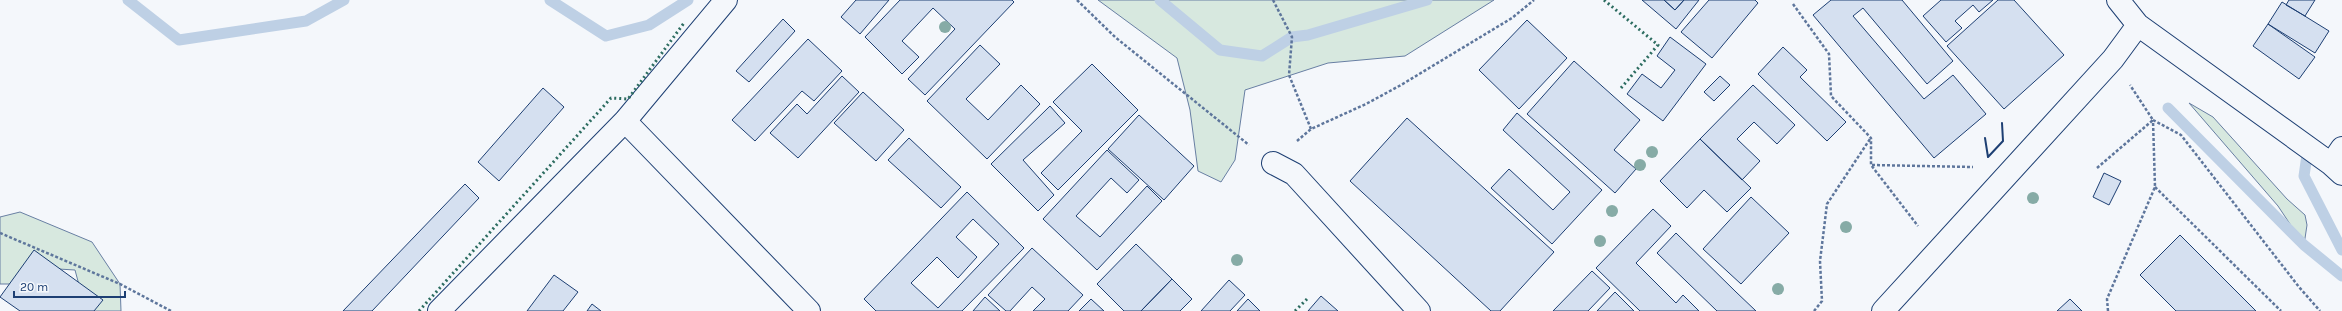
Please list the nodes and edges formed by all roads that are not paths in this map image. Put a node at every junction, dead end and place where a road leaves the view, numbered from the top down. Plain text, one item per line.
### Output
1 (726, 0) edge
2 (2118, 0) edge
3 (2138, 25) junction
4 (625, 121) junction
5 (2338, 162) edge
6 (1273, 163) road end
7 (439, 311) edge
8 (809, 311) edge
9 (1420, 311) edge
10 (1883, 311) edge

1 - 4 street
2 - 3 street
3 - 5 street
3 - 10 street
4 - 7 street
4 - 8 street
6 - 9 street

